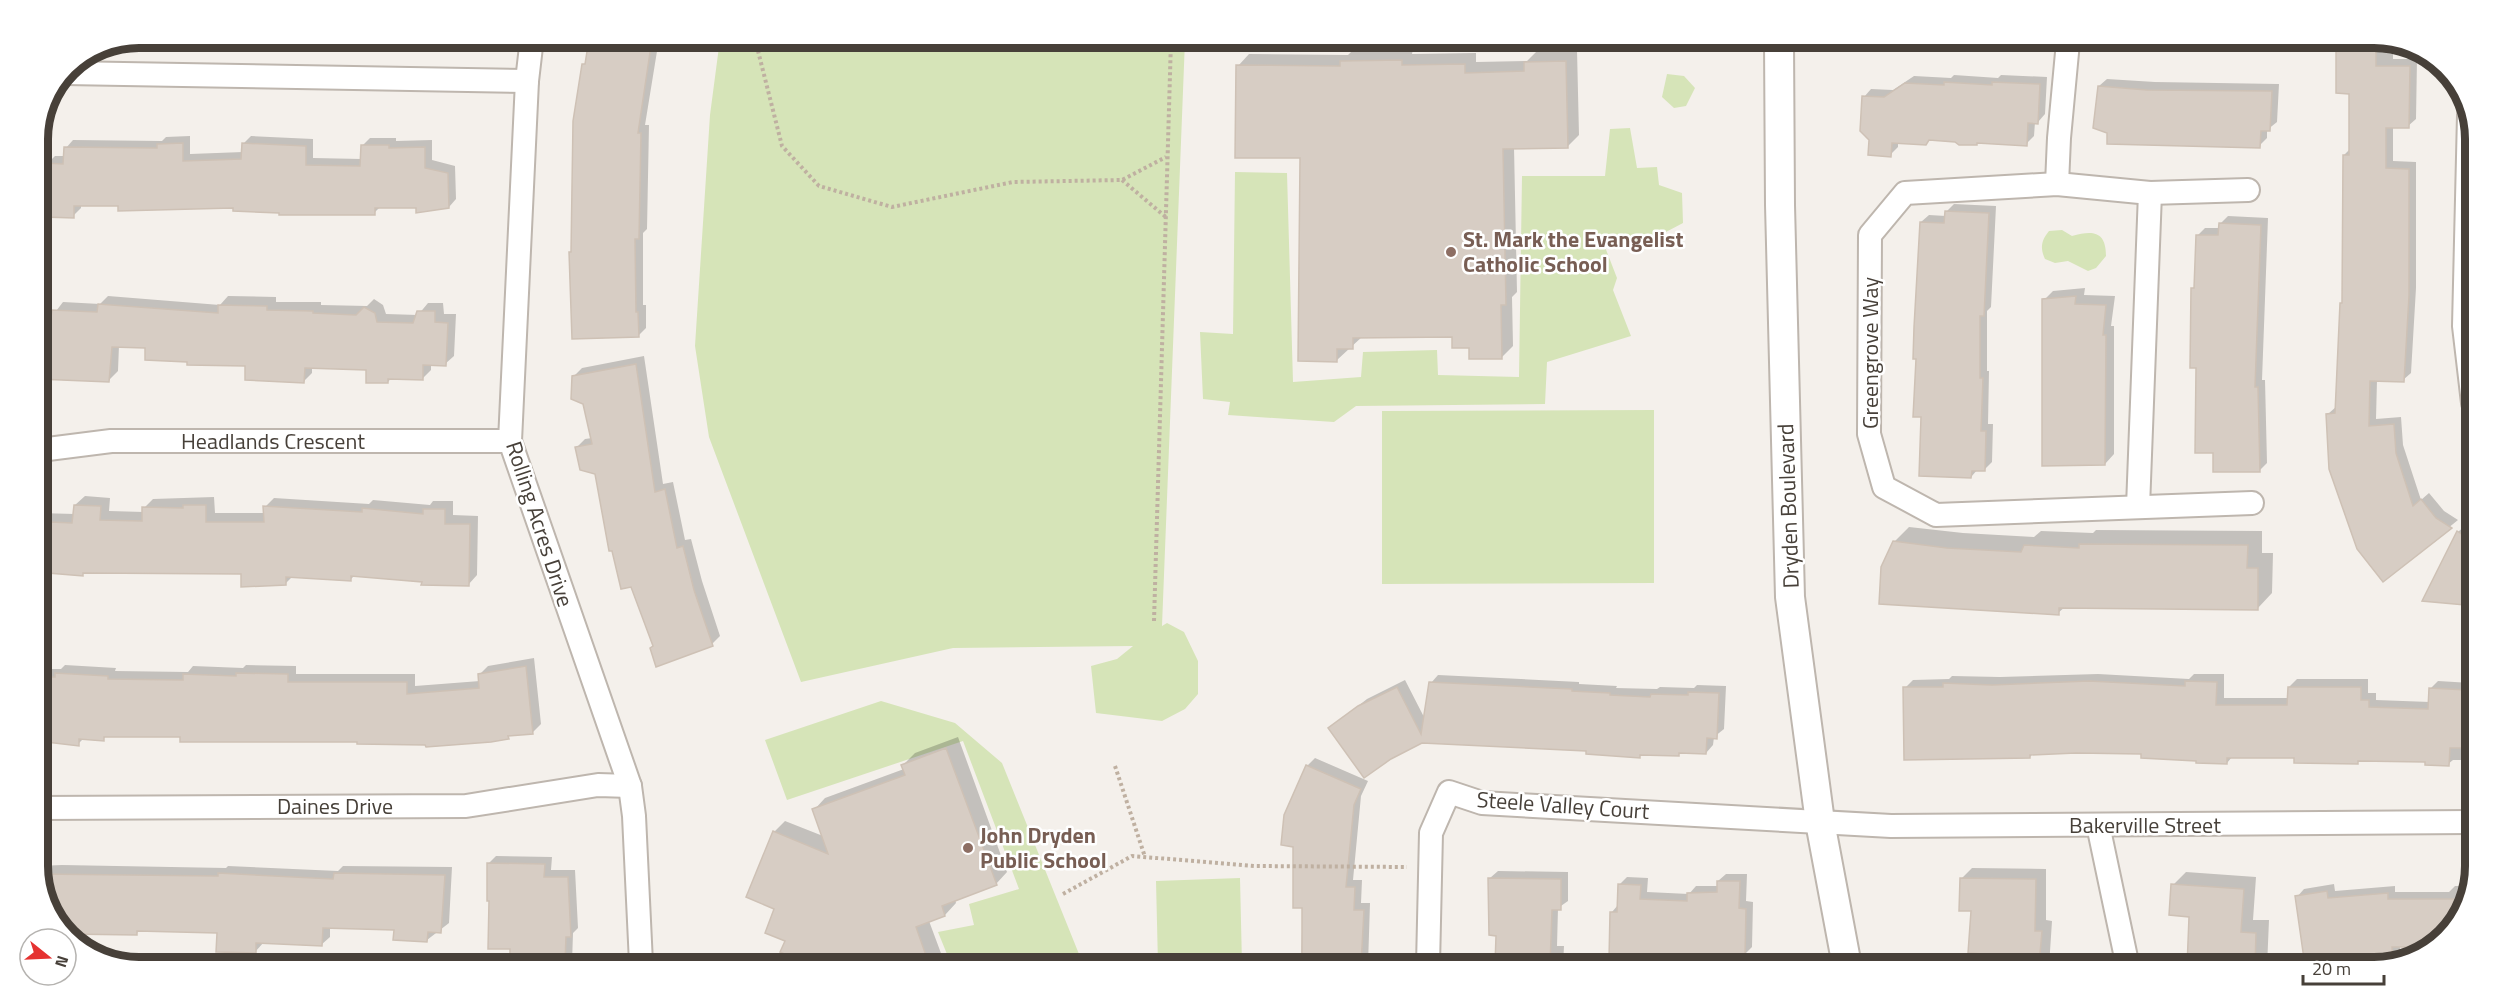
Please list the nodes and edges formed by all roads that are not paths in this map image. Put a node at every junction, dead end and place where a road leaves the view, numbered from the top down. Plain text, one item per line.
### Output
1 (531, 48) edge
2 (1779, 48) edge
3 (2067, 48) edge
4 (77, 73) edge
5 (527, 81) junction
6 (2057, 184) junction
7 (2248, 190) dead end
8 (2150, 193) junction
9 (2465, 284) edge
10 (2465, 335) edge
11 (510, 441) junction
12 (48, 449) edge
13 (2252, 502) dead end
14 (2138, 507) junction
15 (630, 786) junction
16 (48, 808) edge
17 (1820, 822) junction
18 (2465, 822) edge
19 (2098, 825) junction
20 (641, 957) edge
21 (1428, 957) edge
22 (1844, 957) edge
23 (2126, 957) edge

1 - 5 street, Rolling Acres Drive
2 - 17 street, Dryden Boulevard
3 - 6 street
4 - 5 street
5 - 11 street, Rolling Acres Drive
6 - 8 street, Greengrove Way
6 - 14 street, Greengrove Way
7 - 8 street, Greengrove Way
8 - 14 street
9 - 10 street
11 - 12 street, Headlands Crescent
11 - 15 street, Rolling Acres Drive
13 - 14 street, Greengrove Way
15 - 16 street, Daines Drive
15 - 20 street, Rolling Acres Drive
17 - 19 street, Bakerville Street
17 - 21 street, Steele Valley Court
17 - 22 street, Dryden Boulevard
18 - 19 street, Bakerville Street
19 - 23 street

